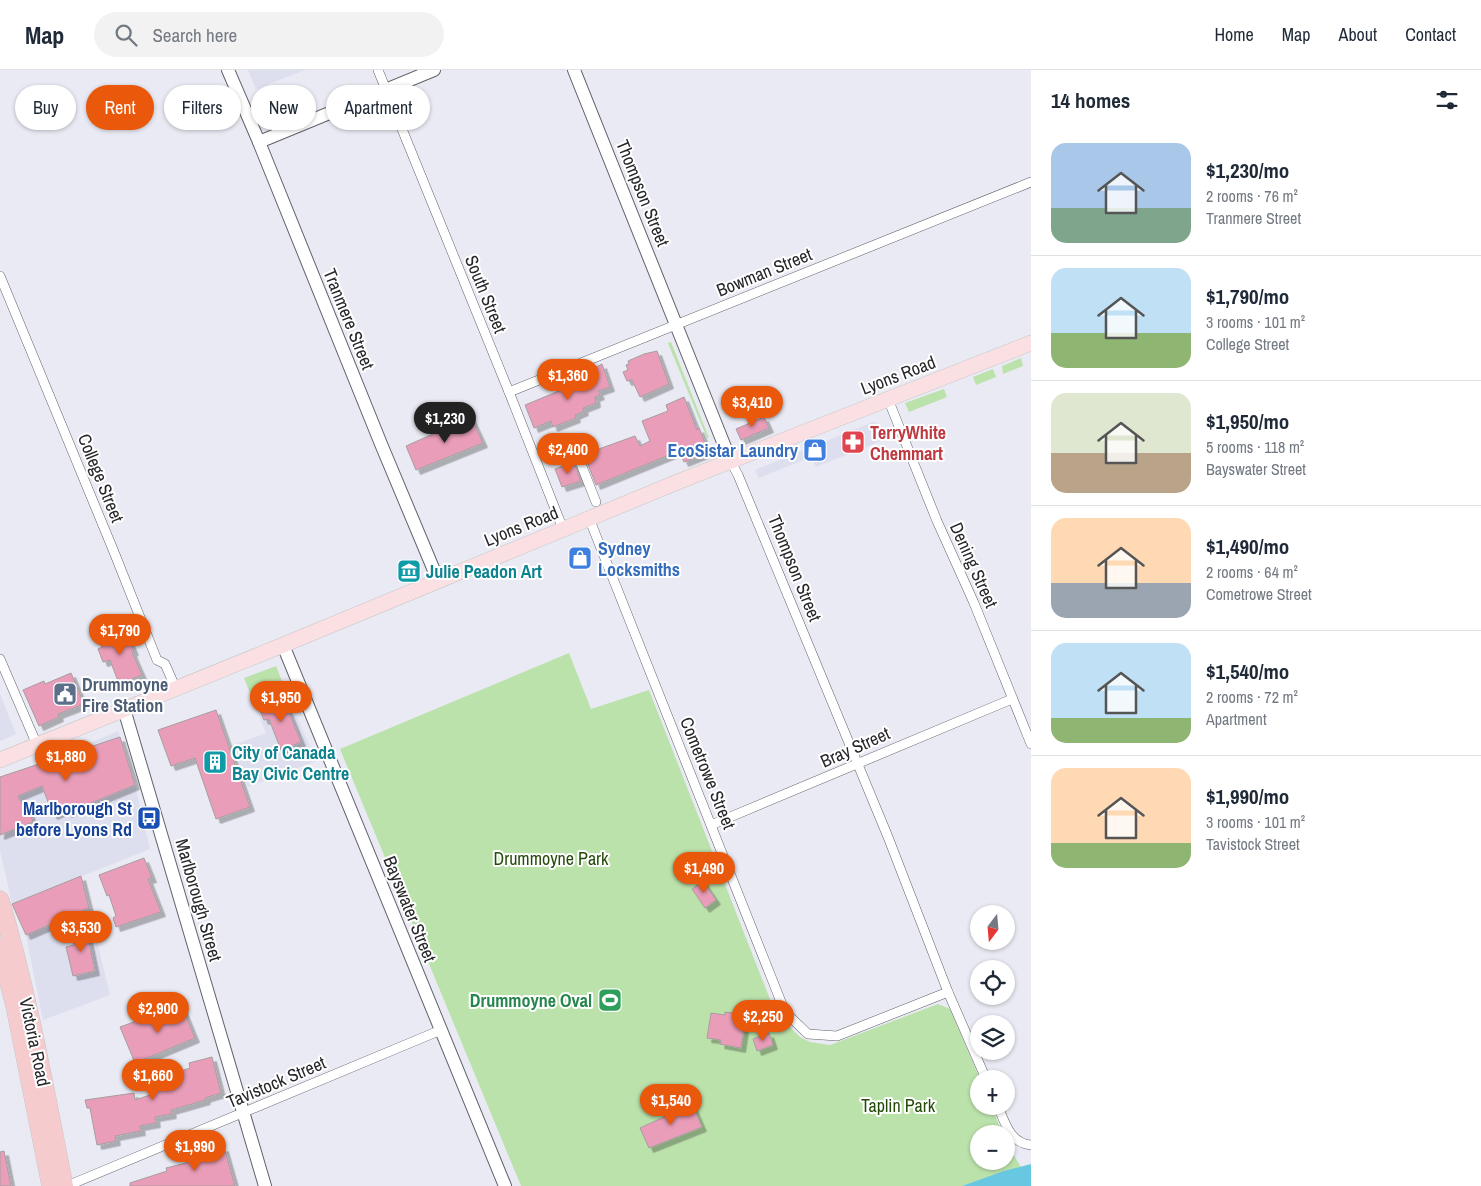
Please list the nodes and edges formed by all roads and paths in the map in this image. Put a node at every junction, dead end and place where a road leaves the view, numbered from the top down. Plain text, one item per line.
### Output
1 (228, 70) edge
2 (378, 70) edge
3 (434, 70) edge
4 (574, 70) edge
5 (384, 85) edge
6 (398, 85) edge
7 (326, 115) edge
8 (402, 130) edge
9 (259, 142) junction
10 (1031, 182) edge
11 (0, 276) edge
12 (676, 325) junction
13 (1031, 343) edge
14 (509, 392) junction
15 (888, 399) junction
16 (579, 459) dead end
17 (730, 462) junction
18 (596, 502) dead end
19 (589, 518) junction
20 (563, 529) junction
21 (438, 580) junction
22 (283, 645) junction
23 (0, 659) edge
24 (176, 689) junction
25 (1012, 699) junction
26 (124, 710) junction
27 (1031, 744) edge
28 (37, 745) junction
29 (0, 760) edge
30 (857, 765) junction
31 (711, 825) junction
32 (0, 900) edge
33 (0, 948) edge
34 (948, 992) junction
35 (442, 1030) junction
36 (982, 1070) edge
37 (243, 1112) junction
38 (1002, 1115) edge
39 (1030, 1145) edge
40 (51, 1186) edge
41 (65, 1186) edge
42 (265, 1186) edge
43 (505, 1186) edge

1 - 9 street, Tranmere Street
2 - 5 street, South Street
3 - 6 street
4 - 12 street, Thompson Street
7 - 9 street
8 - 14 street, South Street
9 - 21 street, Tranmere Street
10 - 12 street, Bowman Street
11 - 24 street, College Street
12 - 14 street, Bowman Street
12 - 17 street, Thompson Street
13 - 15 main road, Lyons Road
14 - 20 street, South Street
15 - 17 main road, Lyons Road
15 - 25 street, Dening Street
16 - 18 street
17 - 19 main road, Lyons Road
17 - 30 street, Thompson Street
19 - 20 main road, Lyons Road
19 - 31 street, Cometrowe Street
20 - 21 main road, Lyons Road
21 - 22 main road, Lyons Road
22 - 24 main road, Lyons Road
22 - 35 street, Bayswater Street
23 - 28 street
24 - 26 main road, Lyons Road
25 - 27 street, Dening Street
25 - 30 street, Bray Street
26 - 28 main road, Lyons Road
26 - 37 street, Marlborough Street
28 - 29 main road, Lyons Road
30 - 31 street, Bray Street
30 - 34 street, Thompson Street
31 - 34 street, Cometrowe Street
32 - 41 highway, Victoria Road
33 - 40 highway, Victoria Road
34 - 36 street, Thompson Street
35 - 37 street, Tavistock Street
35 - 43 street, Bayswater Street
37 - 41 street, Tavistock Street
37 - 42 street, Marlborough Street
38 - 39 street

